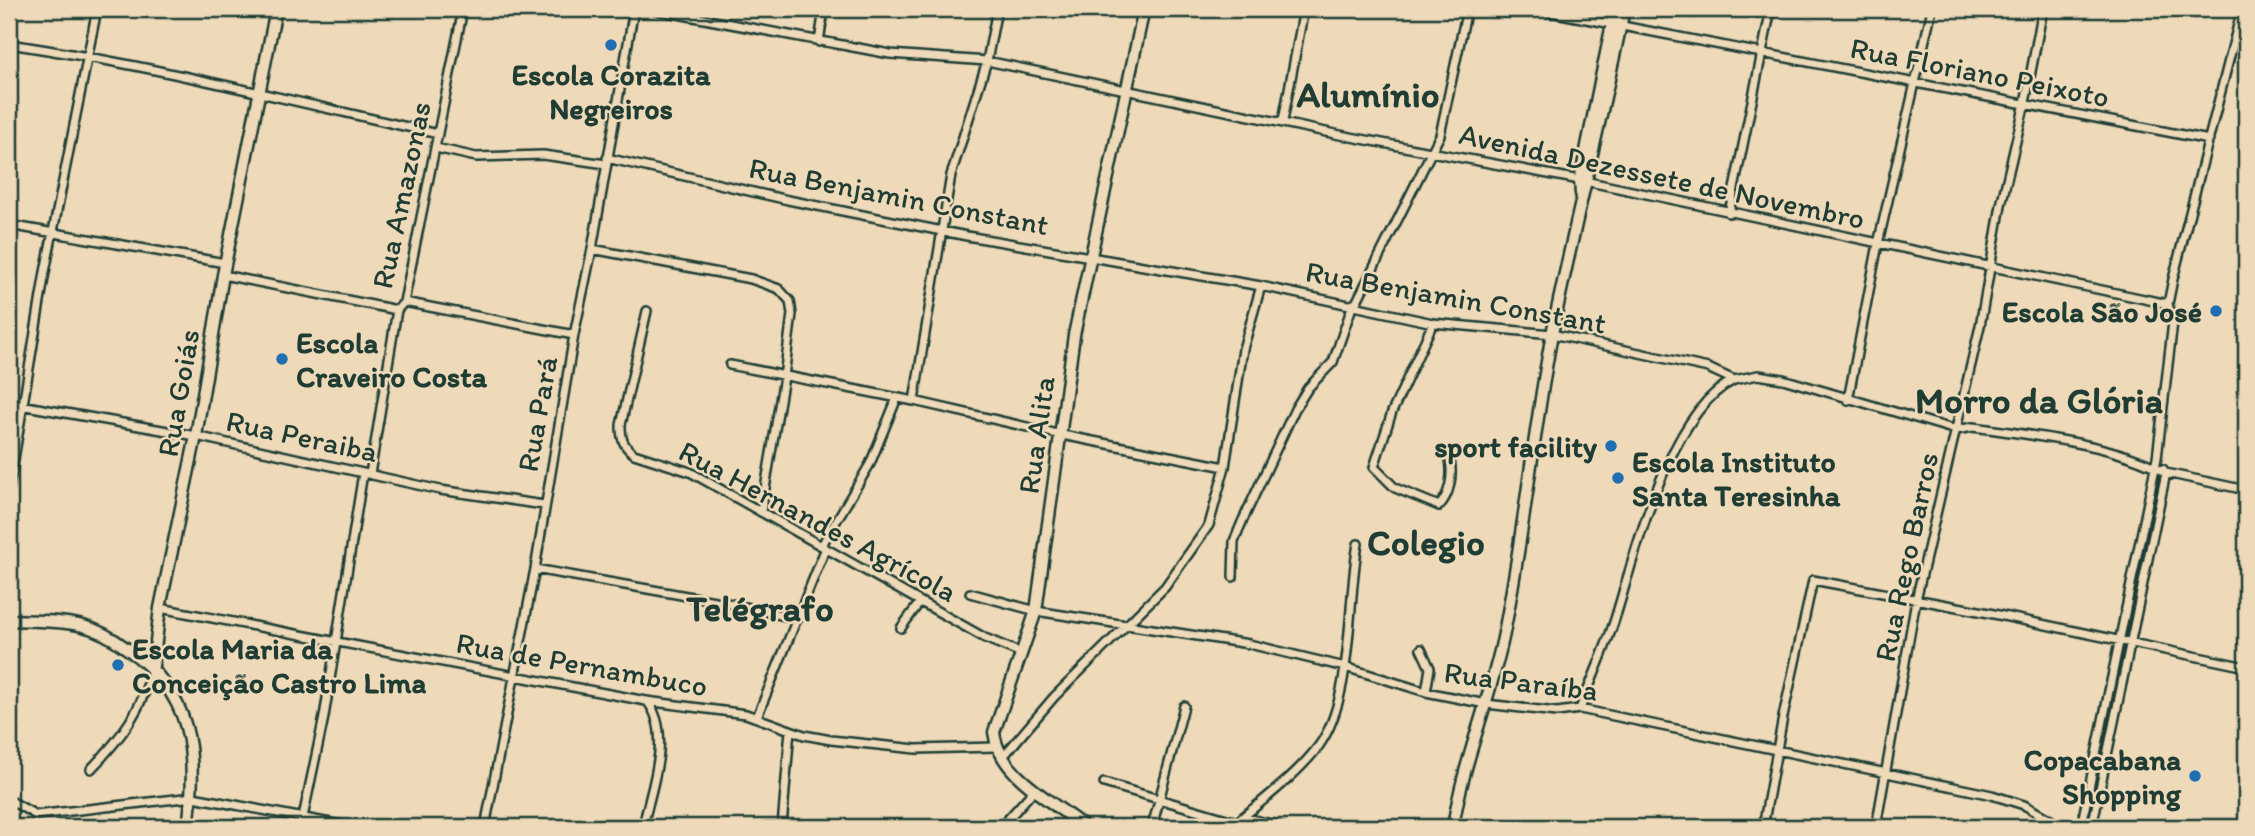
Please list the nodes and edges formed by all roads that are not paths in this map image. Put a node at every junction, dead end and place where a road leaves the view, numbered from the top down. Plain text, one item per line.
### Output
1 (97, 9) edge
2 (276, 9) edge
3 (463, 9) edge
4 (634, 9) edge
5 (651, 9) edge
6 (824, 9) edge
7 (997, 9) edge
8 (1144, 9) edge
9 (1304, 9) edge
10 (1467, 9) edge
11 (1535, 9) edge
12 (1615, 9) edge
13 (1623, 9) edge
14 (1771, 9) edge
15 (1932, 9) edge
16 (2043, 9) edge
17 (2242, 9) edge
18 (1617, 24) junction
19 (819, 42) junction
20 (9, 44) edge
21 (1761, 52) junction
22 (87, 57) junction
23 (987, 61) junction
24 (1914, 82) junction
25 (1126, 90) junction
26 (259, 92) junction
27 (2025, 103) junction
28 (1283, 121) junction
29 (438, 134) junction
30 (2209, 140) junction
31 (436, 148) junction
32 (1433, 152) junction
33 (607, 161) junction
34 (1584, 181) junction
35 (1729, 213) junction
36 (9, 225) edge
37 (943, 231) junction
38 (54, 233) junction
39 (1878, 244) junction
40 (592, 249) junction
41 (1089, 256) junction
42 (225, 263) junction
43 (1990, 267) junction
44 (223, 275) junction
45 (1261, 286) junction
46 (404, 302) junction
47 (1354, 304) junction
48 (2168, 304) junction
49 (397, 310) junction
50 (648, 311) dead end
51 (1433, 323) junction
52 (1552, 334) junction
53 (574, 335) junction
54 (730, 365) dead end
55 (784, 377) junction
56 (1734, 380) junction
57 (897, 398) junction
58 (1848, 400) junction
59 (914, 401) junction
60 (9, 403) edge
61 (23, 406) junction
62 (1956, 430) junction
63 (1062, 435) junction
64 (196, 436) junction
65 (1450, 460) dead end
66 (2156, 462) junction
67 (1225, 467) junction
68 (2166, 473) junction
69 (367, 474) junction
70 (9, 489) edge
71 (2246, 490) edge
72 (544, 505) junction
73 (761, 512) junction
74 (1358, 544) dead end
75 (824, 548) junction
76 (535, 569) junction
77 (1233, 577) dead end
78 (970, 593) dead end
79 (1916, 600) junction
80 (920, 602) junction
81 (160, 608) junction
82 (1036, 611) junction
83 (798, 619) junction
84 (9, 620) edge
85 (1127, 624) junction
86 (901, 628) dead end
87 (2119, 641) junction
88 (335, 642) junction
89 (2130, 643) junction
90 (1421, 649) dead end
91 (1021, 653) junction
92 (153, 666) junction
93 (1345, 667) junction
94 (2246, 667) edge
95 (515, 676) junction
96 (1426, 692) junction
97 (646, 701) junction
98 (1486, 704) junction
99 (1184, 706) dead end
100 (1580, 709) junction
101 (757, 717) junction
102 (2102, 723) junction
103 (2111, 725) junction
104 (790, 730) junction
105 (996, 747) junction
106 (1777, 752) junction
107 (1002, 759) junction
108 (91, 769) dead end
109 (1886, 773) junction
110 (1104, 783) dead end
111 (1035, 789) junction
112 (193, 797) junction
113 (1161, 799) junction
114 (9, 800) edge
115 (302, 818) junction
116 (1237, 822) edge
117 (188, 827) edge
118 (301, 827) edge
119 (352, 827) edge
120 (485, 827) edge
121 (643, 827) edge
122 (782, 827) edge
123 (1001, 827) edge
124 (1084, 827) edge
125 (1152, 827) edge
126 (1282, 827) edge
127 (1453, 827) edge
128 (1763, 827) edge
129 (1876, 827) edge
130 (2063, 827) edge
131 (2081, 827) edge
132 (2092, 827) edge

1 - 22 street
2 - 26 street, Rua Goiás
3 - 29 street, Rua Amazonas
4 - 33 street, Rua Pará
5 - 19 street, Avenida Dezessete de Novembro
6 - 19 street
7 - 23 street
8 - 25 street, Rua Alita
9 - 28 street
10 - 32 street
11 - 18 street, Rua Floriano Peixoto
12 - 18 street
13 - 18 street
14 - 21 street
15 - 24 street
16 - 27 street, Rua Rego Barros
17 - 30 street
18 - 21 street, Rua Floriano Peixoto
18 - 34 street
19 - 23 street, Avenida Dezessete de Novembro
20 - 22 street
21 - 24 street, Rua Floriano Peixoto
21 - 35 street
22 - 26 street
22 - 38 street
23 - 25 street, Avenida Dezessete de Novembro
23 - 37 street
24 - 27 street, Rua Floriano Peixoto
24 - 39 street
25 - 28 street, Avenida Dezessete de Novembro
25 - 41 street, Rua Alita
26 - 29 street
26 - 42 street, Rua Goiás
27 - 30 street, Rua Floriano Peixoto
27 - 43 street, Rua Rego Barros
28 - 32 street, Avenida Dezessete de Novembro
29 - 31 street, Rua Amazonas
30 - 48 street
31 - 33 street, Rua Benjamin Constant
31 - 46 street, Rua Amazonas
32 - 34 street, Avenida Dezessete de Novembro
32 - 47 street
33 - 37 street, Rua Benjamin Constant
33 - 40 street, Rua Pará
34 - 35 street, Avenida Dezessete de Novembro
34 - 52 street
35 - 39 street, Avenida Dezessete de Novembro
36 - 38 street
37 - 41 street, Rua Benjamin Constant
37 - 59 street
38 - 42 street
38 - 61 street
39 - 43 street, Avenida Dezessete de Novembro
39 - 58 street
40 - 53 street, Rua Pará
40 - 55 street
41 - 45 street, Rua Benjamin Constant
41 - 63 street, Rua Alita
42 - 44 street, Rua Goiás
43 - 48 street, Avenida Dezessete de Novembro
43 - 62 street, Rua Rego Barros
44 - 49 street
44 - 64 street, Rua Goiás
45 - 47 street, Rua Benjamin Constant
45 - 67 street
46 - 49 street, Rua Amazonas
46 - 53 street
47 - 51 street, Rua Benjamin Constant
47 - 77 street
48 - 66 street
49 - 69 street, Rua Amazonas
50 - 73 street, Rua Hernandes Agrícola
51 - 52 street, Rua Benjamin Constant
51 - 65 street
52 - 56 street, Rua Benjamin Constant
52 - 98 street
53 - 72 street, Rua Pará
54 - 55 street
55 - 57 street
55 - 73 street
56 - 58 street, Rua Benjamin Constant
56 - 100 street
57 - 59 street
57 - 75 street
58 - 62 street, Rua Benjamin Constant
59 - 63 street
60 - 61 street, Rua Peraiba
61 - 64 street, Rua Peraiba
61 - 70 street
62 - 66 street, Rua Benjamin Constant
62 - 79 street, Rua Rego Barros
63 - 67 street
63 - 82 street, Rua Alita
64 - 69 street, Rua Peraiba
64 - 81 street, Rua Goiás
66 - 68 street, Rua Benjamin Constant
66 - 87 street
67 - 85 street
68 - 71 street, Rua Benjamin Constant
68 - 89 street
69 - 72 street, Rua Peraiba
69 - 88 street, Rua Amazonas
72 - 76 street, Rua Pará
73 - 75 street, Rua Hernandes Agrícola
74 - 93 street
75 - 80 street, Rua Hernandes Agrícola
75 - 83 street
76 - 83 street
76 - 95 street, Rua Pará
78 - 82 street, Rua Paraíba
79 - 87 street
79 - 106 street
79 - 109 street, Rua Rego Barros
80 - 86 street
80 - 91 street, Rua Hernandes Agrícola
81 - 88 street, Rua de Pernambuco
81 - 92 street, Rua Goiás
82 - 85 street, Rua Paraíba
82 - 91 street, Rua Alita
83 - 101 street
84 - 92 street
85 - 93 street, Rua Paraíba
85 - 107 street
87 - 89 street
87 - 102 street
88 - 95 street, Rua de Pernambuco
88 - 115 street, Rua Amazonas
89 - 94 street
89 - 103 street
90 - 96 street
91 - 105 street, Rua Alita
92 - 108 street, Rua Goiás
92 - 112 street
93 - 96 street, Rua Paraíba
93 - 116 street
95 - 97 street, Rua de Pernambuco
95 - 120 street, Rua Pará
96 - 98 street, Rua Paraíba
97 - 101 street, Rua de Pernambuco
97 - 121 street
98 - 100 street, Rua Paraíba
98 - 127 street
99 - 113 street
100 - 106 street, Rua Paraíba
101 - 104 street, Rua de Pernambuco
102 - 103 street
102 - 131 street
103 - 132 street
104 - 105 street, Rua de Pernambuco
104 - 122 street
105 - 107 street
106 - 109 street, Rua Paraíba
106 - 128 street
107 - 111 street
109 - 129 street, Rua Rego Barros
109 - 130 street, Rua Paraíba
110 - 113 street
111 - 123 street
111 - 124 street
112 - 114 street
112 - 115 street
112 - 117 street
113 - 116 street
113 - 125 street
115 - 118 street, Rua Amazonas
115 - 119 street
116 - 126 street

